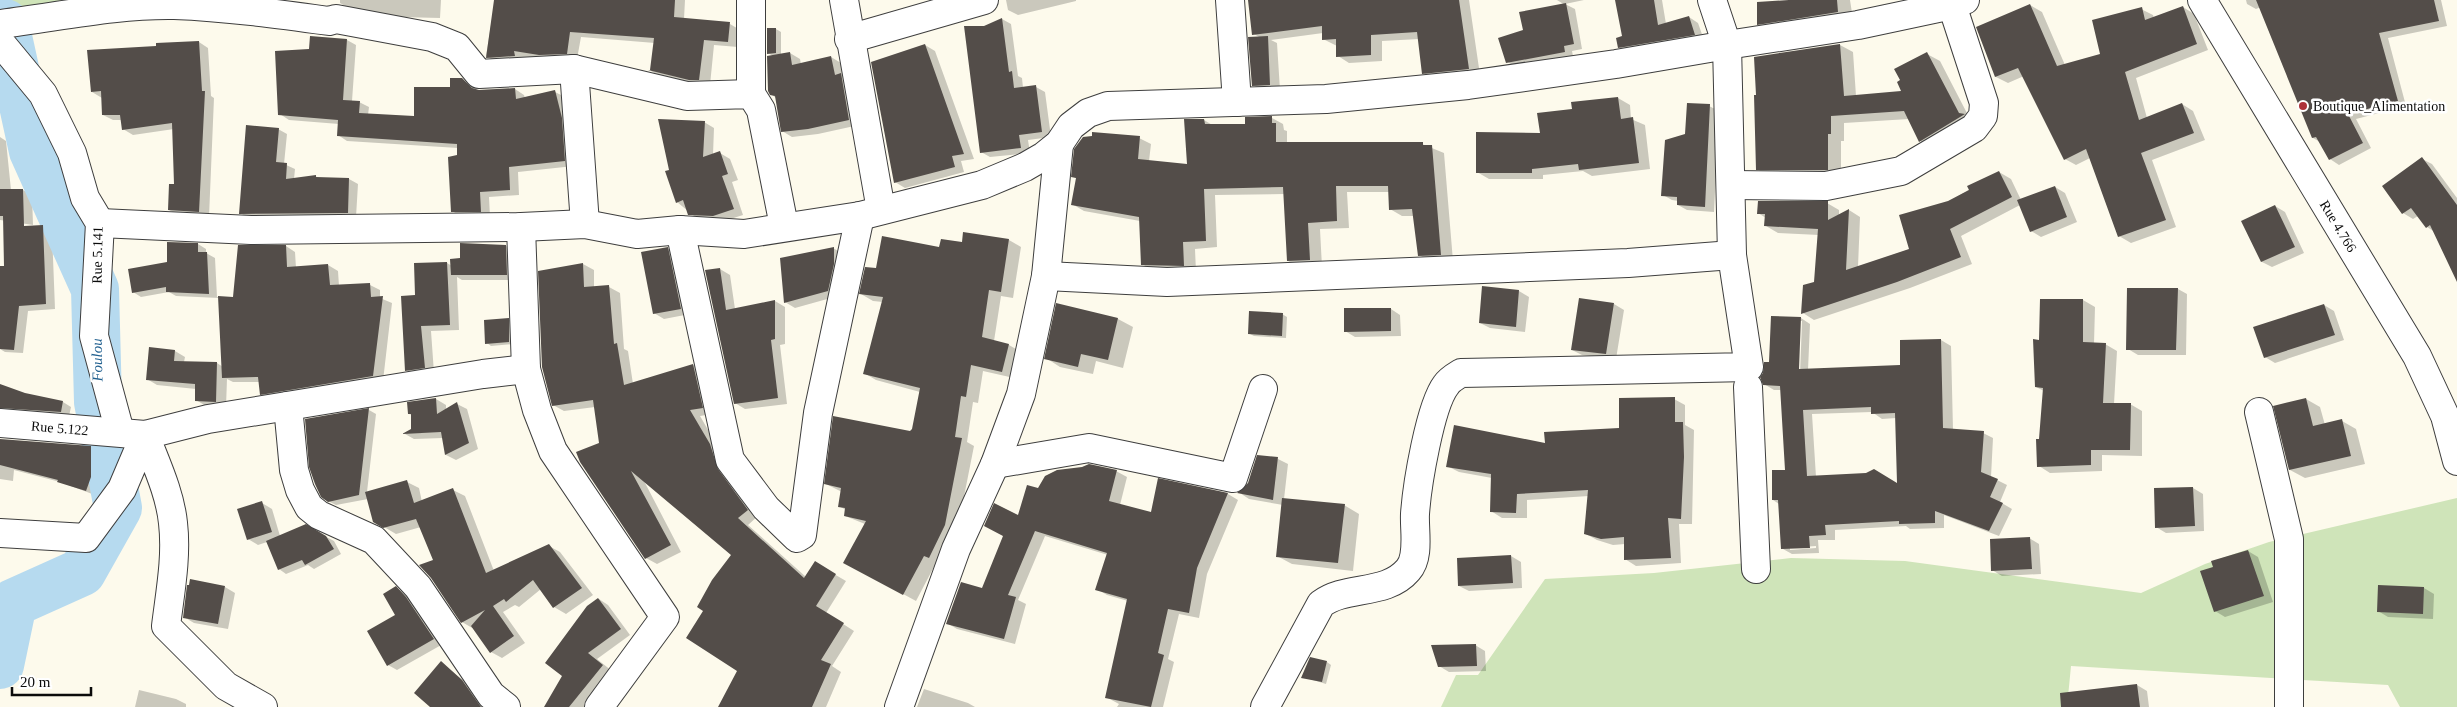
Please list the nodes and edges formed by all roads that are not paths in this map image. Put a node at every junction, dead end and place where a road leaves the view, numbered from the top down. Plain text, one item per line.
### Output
1 (750, 0) edge
2 (844, 0) edge
3 (984, 0) edge
4 (1230, 0) edge
5 (1712, 0) edge
6 (2202, 0) edge
7 (1958, 3) edge
8 (0, 24) edge
9 (849, 39) junction
10 (0, 42) edge
11 (1727, 45) junction
12 (574, 69) junction
13 (751, 94) junction
14 (1237, 102) junction
15 (1059, 144) junction
16 (1731, 185) junction
17 (871, 213) junction
18 (100, 224) junction
19 (585, 224) junction
20 (784, 226) junction
21 (522, 227) junction
22 (680, 230) junction
23 (1732, 255) junction
24 (1046, 276) junction
25 (526, 369) junction
26 (1748, 387) dead end
27 (1263, 389) dead end
28 (288, 406) junction
29 (2259, 412) dead end
30 (0, 422) edge
31 (132, 434) junction
32 (2457, 461) edge
33 (996, 464) junction
34 (0, 534) edge
35 (1756, 569) dead end
36 (263, 707) edge
37 (506, 707) edge
38 (599, 707) edge
39 (899, 707) edge
40 (1265, 707) edge
41 (2289, 707) edge

1 - 13 street
2 - 9 street
3 - 9 street
4 - 14 street
5 - 11 street
6 - 32 street, Rue 4.766
7 - 11 street
7 - 16 street
8 - 12 street
9 - 17 street
10 - 18 street, Rue 5.141
11 - 14 street
11 - 16 street
12 - 13 street
12 - 19 street
13 - 20 street
14 - 15 street
15 - 17 street
15 - 24 street
16 - 23 street
17 - 20 street
17 - 22 street
18 - 21 street
18 - 31 street, Rue 5.141
19 - 21 street
19 - 22 street
20 - 22 street
21 - 25 street
23 - 24 street
23 - 40 street
24 - 33 street
25 - 28 street, Rue 5.122
25 - 38 street
26 - 35 street
27 - 33 street
28 - 31 street, Rue 5.122
28 - 37 street
29 - 41 street
30 - 31 street, Rue 5.122
31 - 34 street
31 - 36 street, Rue 5.141
33 - 39 street

